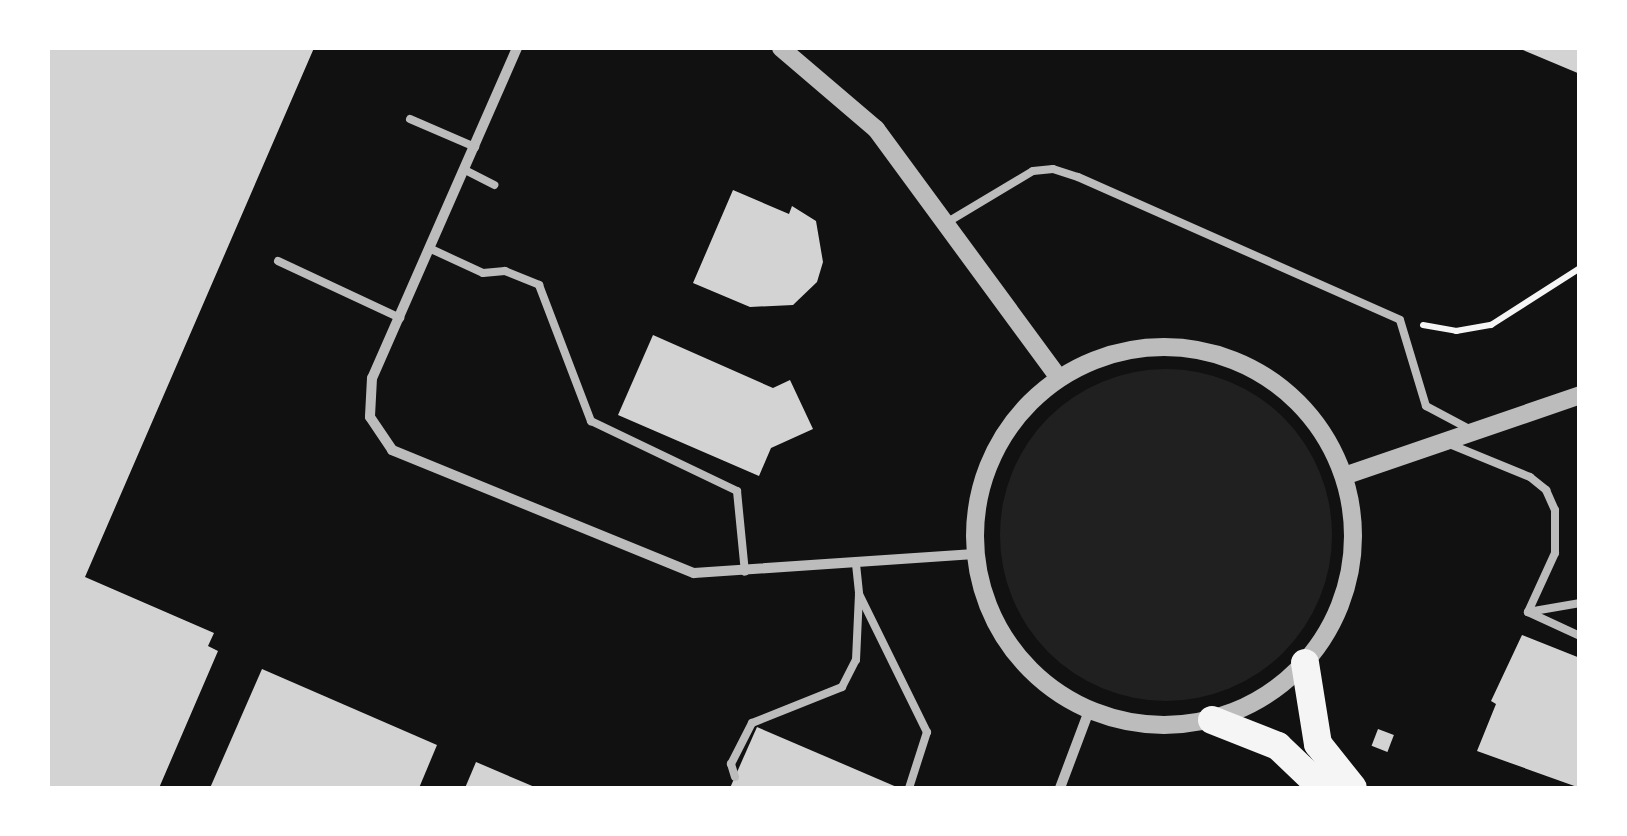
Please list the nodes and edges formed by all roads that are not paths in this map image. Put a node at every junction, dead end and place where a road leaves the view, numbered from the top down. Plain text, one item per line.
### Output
1 (517, 48) edge
2 (781, 48) edge
3 (410, 119) dead end
4 (475, 147) junction
5 (465, 170) junction
6 (494, 185) dead end
7 (946, 223) junction
8 (431, 249) junction
9 (278, 260) dead end
10 (400, 318) junction
11 (1058, 378) junction
12 (1580, 395) edge
13 (1474, 431) junction
14 (1442, 442) junction
15 (1344, 476) junction
16 (974, 554) junction
17 (856, 564) junction
18 (745, 574) junction
19 (859, 594) junction
20 (1580, 604) edge
21 (1528, 612) junction
22 (1580, 636) edge
23 (1305, 663) junction
24 (1089, 711) junction
25 (1212, 720) junction
26 (735, 778) dead end
27 (910, 788) edge
28 (1060, 788) edge
29 (1322, 788) edge
30 (1353, 788) edge

1 - 4 street
2 - 7 street
3 - 4 lane
4 - 5 street
5 - 6 lane
5 - 8 street
7 - 11 street
7 - 13 lane
8 - 10 street
8 - 18 lane
9 - 10 lane
10 - 18 street
11 - 15 street
11 - 16 street
12 - 13 street
13 - 14 street
14 - 15 street
14 - 21 lane
15 - 23 street
16 - 17 street
16 - 24 street
17 - 18 street
17 - 19 lane
19 - 26 lane
19 - 27 lane
20 - 21 lane
21 - 22 lane
23 - 25 street
23 - 30 highway
24 - 25 street
24 - 28 street
25 - 29 highway

